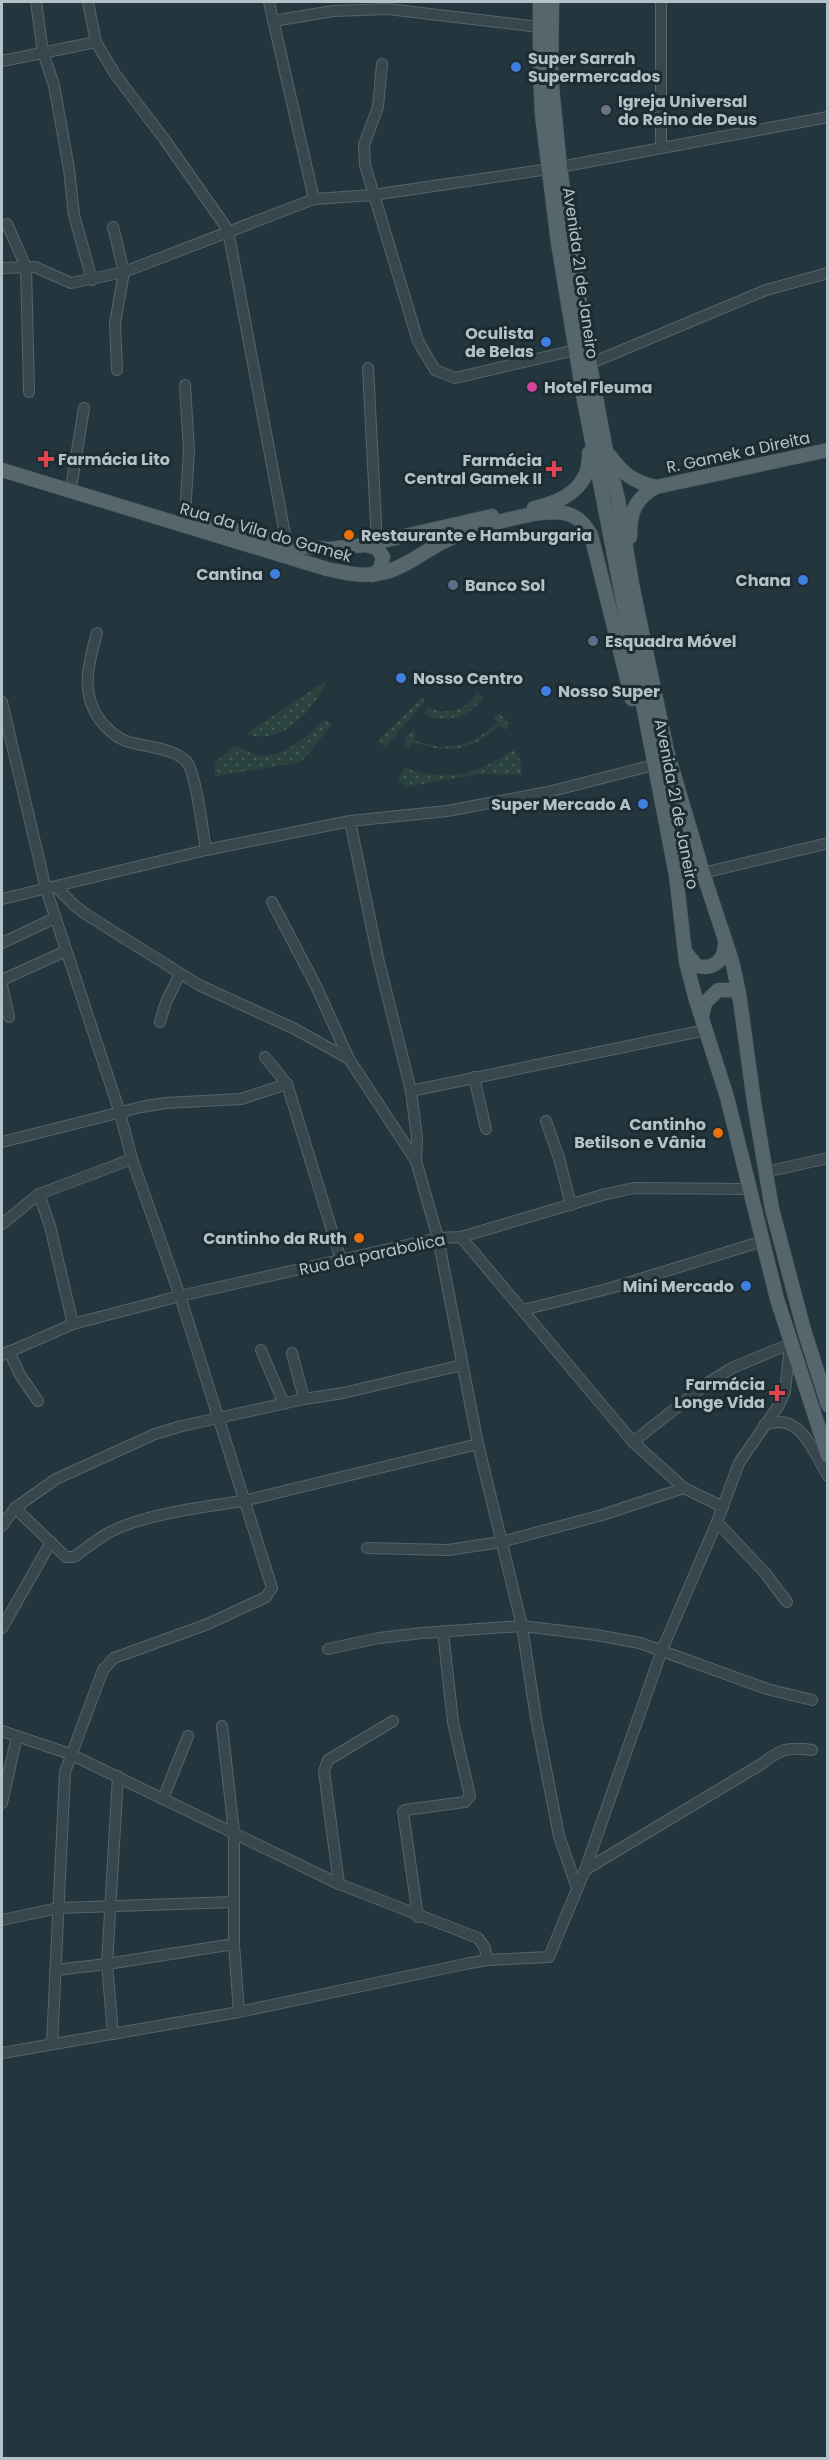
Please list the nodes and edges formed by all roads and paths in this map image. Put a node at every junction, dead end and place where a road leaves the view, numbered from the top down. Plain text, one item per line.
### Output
1 (36, 2) edge
2 (88, 2) edge
3 (269, 2) edge
4 (540, 2) edge
5 (552, 2) edge
6 (660, 2) edge
7 (273, 21) junction
8 (539, 27) junction
9 (96, 42) junction
10 (43, 52) junction
11 (2, 61) edge
12 (382, 64) dead end
13 (828, 117) edge
14 (661, 148) junction
15 (555, 168) junction
16 (373, 195) junction
17 (314, 199) junction
18 (7, 224) dead end
19 (113, 227) dead end
20 (228, 230) junction
21 (26, 267) junction
22 (2, 268) edge
23 (124, 272) junction
24 (828, 273) edge
25 (92, 280) junction
26 (575, 350) junction
27 (589, 364) junction
28 (368, 368) dead end
29 (117, 370) dead end
30 (185, 386) dead end
31 (29, 392) dead end
32 (584, 400) junction
33 (84, 408) dead end
34 (828, 450) edge
35 (606, 451) junction
36 (2, 460) edge
37 (2, 470) edge
38 (72, 482) junction
39 (656, 487) junction
40 (185, 516) junction
41 (371, 543) junction
42 (287, 545) junction
43 (371, 575) junction
44 (632, 584) junction
45 (98, 633) dead end
46 (2, 702) edge
47 (6, 738) edge
48 (650, 765) junction
49 (662, 806) junction
50 (350, 821) junction
51 (828, 843) edge
52 (206, 850) junction
53 (703, 873) junction
54 (51, 888) junction
55 (2, 899) edge
56 (272, 902) dead end
57 (55, 918) junction
58 (725, 941) junction
59 (2, 943) edge
60 (66, 951) junction
61 (685, 952) junction
62 (180, 974) junction
63 (2, 980) edge
64 (2, 985) edge
65 (739, 993) junction
66 (9, 1017) dead end
67 (160, 1022) dead end
68 (704, 1025) junction
69 (265, 1057) dead end
70 (349, 1059) junction
71 (474, 1077) junction
72 (287, 1084) junction
73 (411, 1090) junction
74 (120, 1113) junction
75 (546, 1121) dead end
76 (486, 1129) dead end
77 (2, 1142) edge
78 (828, 1158) edge
79 (132, 1159) junction
80 (416, 1161) junction
81 (765, 1172) junction
82 (749, 1189) junction
83 (39, 1194) junction
84 (570, 1205) junction
85 (2, 1224) edge
86 (461, 1237) junction
87 (438, 1238) junction
88 (763, 1241) junction
89 (341, 1260) junction
90 (180, 1296) junction
91 (523, 1310) junction
92 (73, 1324) junction
93 (790, 1344) junction
94 (261, 1350) dead end
95 (5, 1353) edge
96 (292, 1353) dead end
97 (462, 1365) junction
98 (304, 1399) junction
99 (38, 1401) dead end
100 (284, 1404) junction
101 (828, 1405) edge
102 (218, 1419) junction
103 (764, 1425) junction
104 (633, 1442) junction
105 (478, 1444) junction
106 (828, 1456) edge
107 (828, 1476) edge
108 (684, 1488) junction
109 (243, 1501) junction
110 (723, 1507) junction
111 (15, 1508) junction
112 (717, 1522) junction
113 (2, 1527) edge
114 (51, 1542) junction
115 (501, 1542) junction
116 (367, 1548) dead end
117 (787, 1602) dead end
118 (522, 1626) junction
119 (2, 1628) edge
120 (443, 1632) junction
121 (328, 1649) dead end
122 (662, 1650) junction
123 (812, 1700) dead end
124 (393, 1721) dead end
125 (222, 1726) dead end
126 (2, 1731) edge
127 (188, 1736) dead end
128 (18, 1737) junction
129 (812, 1750) dead end
130 (70, 1754) junction
131 (118, 1776) junction
132 (163, 1799) junction
133 (2, 1803) edge
134 (234, 1832) junction
135 (585, 1870) junction
136 (339, 1884) junction
137 (577, 1888) junction
138 (234, 1902) junction
139 (109, 1907) junction
140 (58, 1908) junction
141 (418, 1917) junction
142 (2, 1920) edge
143 (234, 1944) junction
144 (487, 1960) junction
145 (107, 1964) junction
146 (55, 1970) junction
147 (240, 2012) junction
148 (113, 2034) junction
149 (52, 2044) junction
150 (2, 2053) edge

1 - 10 street
2 - 9 street
3 - 7 street
4 - 8 main road, Avenida 21 de Janeiro
5 - 15 main road, Avenida 21 de Janeiro
6 - 14 street
7 - 8 street
7 - 17 street
8 - 15 main road, Avenida 21 de Janeiro
9 - 10 street
9 - 20 street
10 - 11 street
10 - 25 street
12 - 16 street
13 - 14 street
14 - 15 street
15 - 16 street
15 - 26 main road, Avenida 21 de Janeiro
15 - 27 main road, Avenida 21 de Janeiro
16 - 17 street
16 - 26 street
17 - 20 street
18 - 21 street
19 - 23 street
20 - 23 street
20 - 42 street
21 - 22 street
21 - 25 street
21 - 31 street
23 - 25 street
23 - 29 street
24 - 27 street
26 - 32 main road, Avenida 21 de Janeiro
27 - 35 main road, Avenida 21 de Janeiro
28 - 41 street
30 - 40 street
32 - 41 main road, Rua da Vila do Gamek
32 - 49 main road, Avenida 21 de Janeiro
33 - 38 street
34 - 39 main road, R. Gamek a Direita
35 - 39 main road
35 - 44 main road, Avenida 21 de Janeiro
36 - 38 main road, Rua da Vila do Gamek
37 - 43 main road, Rua da Vila do Gamek
38 - 40 main road, Rua da Vila do Gamek
39 - 44 main road
40 - 42 main road, Rua da Vila do Gamek
41 - 42 main road, Rua da Vila do Gamek
41 - 43 main road
43 - 48 main road, Rua da Vila do Gamek
44 - 53 main road, Avenida 21 de Janeiro
45 - 52 street
46 - 47 street
47 - 54 street
48 - 49 main road
48 - 50 street
49 - 61 main road, Avenida 21 de Janeiro
50 - 52 street
50 - 73 street
51 - 53 street
52 - 54 street
53 - 58 main road, Avenida 21 de Janeiro
54 - 55 street
54 - 57 street
54 - 62 street
56 - 70 street
57 - 59 street
57 - 60 street
58 - 61 main road
58 - 65 main road, Avenida 21 de Janeiro
60 - 63 street
60 - 74 street
61 - 68 main road, Avenida 21 de Janeiro
62 - 67 street
62 - 70 street
64 - 66 street
65 - 68 main road
65 - 81 main road, Avenida 21 de Janeiro
68 - 71 street
68 - 82 main road, Avenida 21 de Janeiro
69 - 72 street
70 - 80 street
71 - 73 street
71 - 76 street
72 - 74 street
72 - 89 street
73 - 80 street
74 - 77 street
74 - 79 street
75 - 84 street
78 - 81 street
79 - 83 street
79 - 90 street
80 - 87 street
81 - 101 main road, Avenida 21 de Janeiro
82 - 84 street, Rua da parabolica
82 - 88 main road, Avenida 21 de Janeiro
83 - 85 street
83 - 92 street
84 - 86 street, Rua da parabolica
86 - 87 street, Rua da parabolica
86 - 91 street
87 - 89 street, Rua da parabolica
87 - 97 street
88 - 91 street
88 - 93 main road, Avenida 21 de Janeiro
89 - 90 street, Rua da parabolica
90 - 92 street, Rua da parabolica
90 - 102 street
91 - 104 street
92 - 95 street, Rua da parabolica
93 - 103 street
93 - 104 street
93 - 106 main road, Avenida 21 de Janeiro
94 - 100 street
95 - 99 street
96 - 98 street
97 - 98 street
97 - 105 street
98 - 100 street
100 - 102 street
102 - 109 street
102 - 111 street
103 - 107 street
103 - 110 street
104 - 108 street
105 - 109 street
105 - 115 street
108 - 110 street
108 - 115 street
109 - 114 street
109 - 130 street
110 - 112 street
111 - 113 street
111 - 114 street
112 - 117 street
112 - 122 street
114 - 119 street
115 - 116 street
115 - 118 street
118 - 120 street
118 - 122 street
118 - 137 street
120 - 121 street
120 - 141 street
122 - 123 street
122 - 135 street
124 - 136 street
125 - 134 street
126 - 128 street
127 - 132 street
128 - 130 street
128 - 133 street
129 - 135 street
130 - 131 street
130 - 140 street
131 - 132 street
131 - 139 street
132 - 134 street
134 - 136 street
134 - 138 street
135 - 137 street
136 - 141 street
137 - 144 street
138 - 139 street
138 - 143 street
139 - 140 street
139 - 145 street
140 - 142 street
140 - 146 street
141 - 144 street
143 - 145 street
143 - 147 street
144 - 147 street
145 - 146 street
145 - 148 street
146 - 149 street
147 - 148 street
148 - 149 street
149 - 150 street

